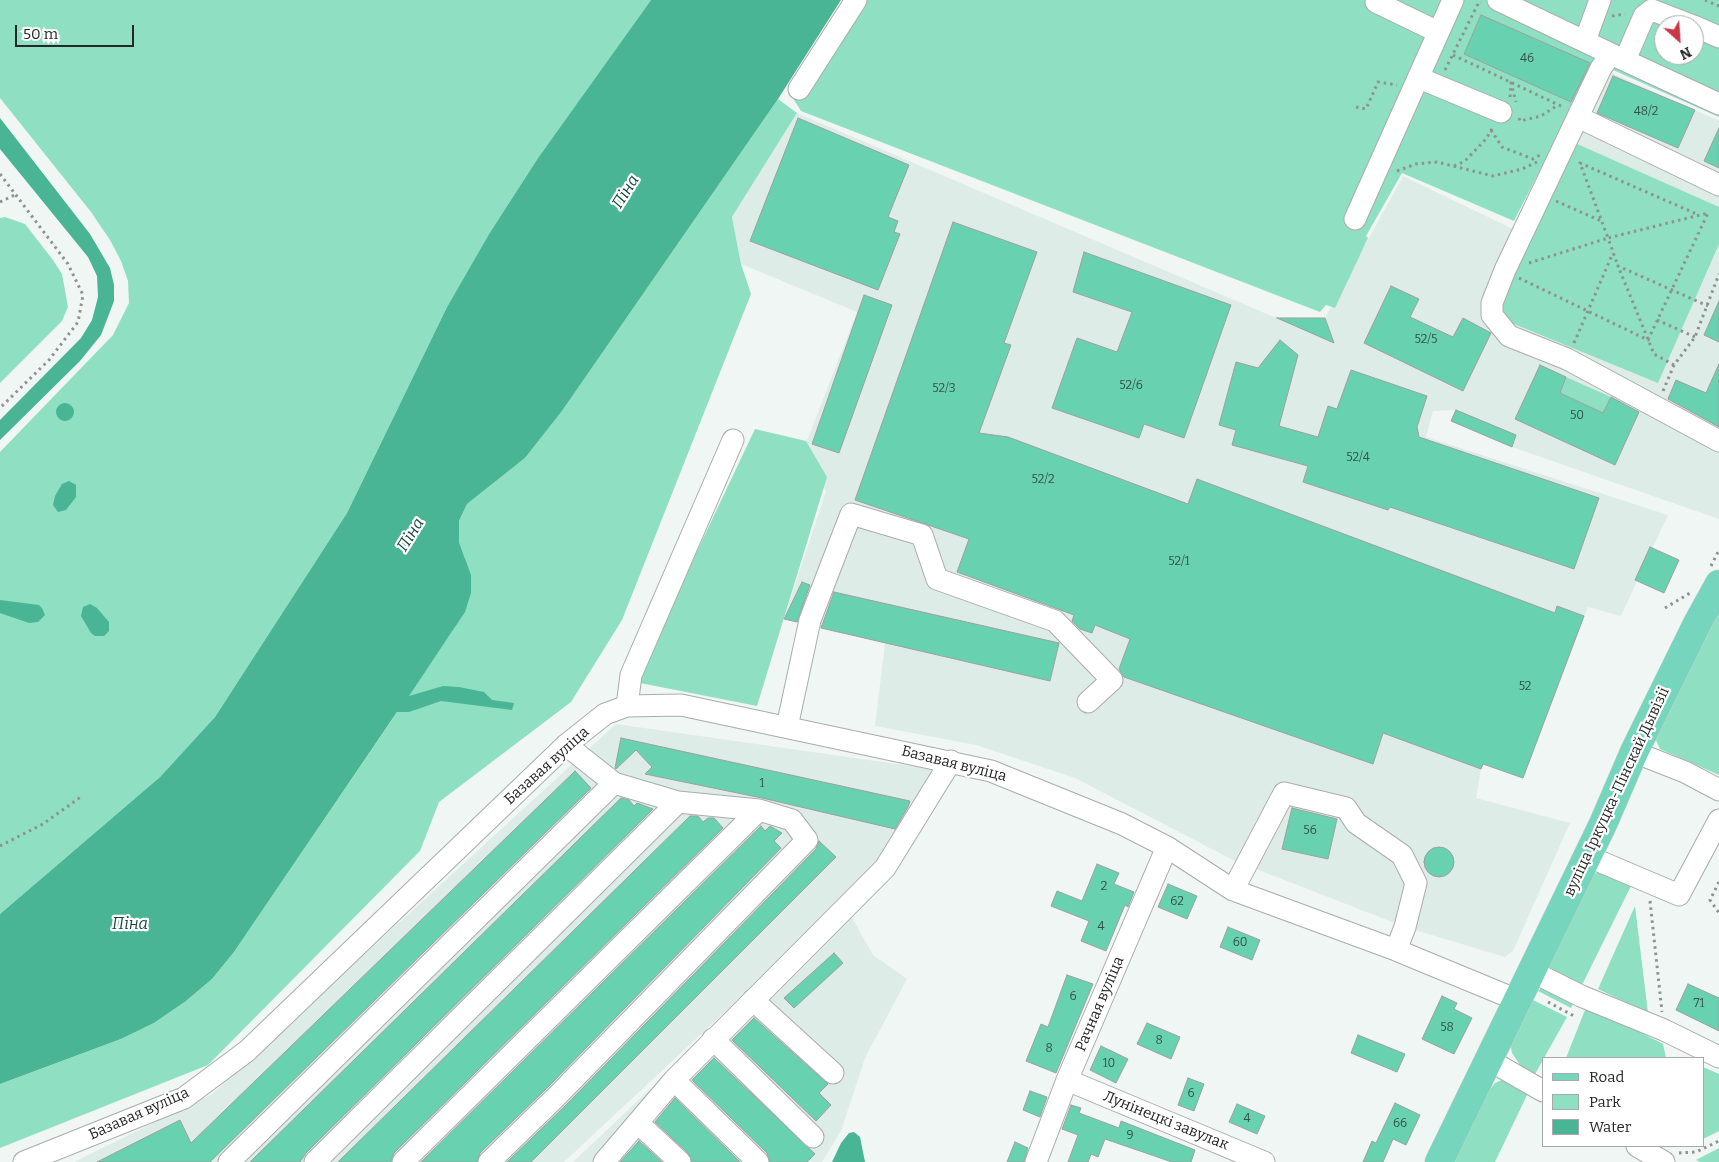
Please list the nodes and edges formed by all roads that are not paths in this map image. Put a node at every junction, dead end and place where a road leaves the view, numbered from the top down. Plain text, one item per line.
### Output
1 (856, 0) edge
2 (1377, 0) edge
3 (1454, 0) edge
4 (1600, 0) edge
5 (1488, 1) edge
6 (1665, 15) edge
7 (1704, 31) edge
8 (1438, 32) junction
9 (1719, 37) edge
10 (1585, 42) junction
11 (1618, 57) junction
12 (1419, 78) junction
13 (799, 90) dead end
14 (1719, 104) edge
15 (1500, 114) road end
16 (1574, 114) junction
17 (1719, 185) edge
18 (1356, 219) dead end
19 (733, 440) dead end
20 (1719, 441) edge
21 (1719, 584) edge
22 (1088, 702) dead end
23 (626, 706) junction
24 (787, 727) junction
25 (566, 745) junction
26 (1634, 752) junction
27 (951, 761) junction
28 (614, 783) junction
29 (1719, 790) edge
30 (678, 802) junction
31 (759, 810) junction
32 (1719, 820) edge
33 (1167, 847) junction
34 (1587, 856) junction
35 (1233, 890) junction
36 (1396, 950) junction
37 (1531, 971) junction
38 (1529, 999) junction
39 (752, 1000) junction
40 (713, 1040) junction
41 (1719, 1057) edge
42 (1489, 1060) junction
43 (833, 1074) dead end
44 (674, 1080) junction
45 (1067, 1080) junction
46 (1542, 1090) edge
47 (638, 1122) junction
48 (813, 1137) dead end
49 (24, 1162) edge
50 (228, 1162) edge
51 (315, 1162) edge
52 (403, 1162) edge
53 (489, 1162) edge
54 (604, 1162) edge
55 (680, 1162) edge
56 (758, 1162) edge
57 (1036, 1162) edge
58 (1264, 1162) edge
59 (1439, 1162) edge

1 - 13 street
2 - 8 street
3 - 8 street
4 - 10 street
5 - 10 street
6 - 11 street
7 - 9 street
8 - 12 street
10 - 11 street
11 - 14 street
11 - 16 street
12 - 15 street
12 - 18 street
16 - 17 street
16 - 20 street
19 - 23 street
21 - 26 main road, вуліца Іркуцка-Пінскай Дывізіі
22 - 24 street
23 - 24 street, Базавая вуліца
23 - 25 street, Базавая вуліца
24 - 27 street, Базавая вуліца
25 - 28 street
25 - 49 street, Базавая вуліца
26 - 29 street
26 - 34 main road, вуліца Іркуцка-Пінскай Дывізіі
27 - 33 street, Базавая вуліца
27 - 39 street
28 - 30 street
28 - 50 street
30 - 31 street
30 - 51 street
31 - 52 street
31 - 53 street
32 - 34 street
33 - 35 street
33 - 45 street, Рачная вуліца
34 - 37 main road, вуліца Іркуцка-Пінскай Дывізіі
35 - 36 street
35 - 36 street
36 - 38 street
37 - 38 main road, вуліца Іркуцка-Пінскай Дывізіі
37 - 41 street
38 - 42 main road, вуліца Іркуцка-Пінскай Дывізіі
39 - 40 street
39 - 43 street
40 - 44 street
40 - 48 street
42 - 46 street
42 - 59 main road, вуліца Іркуцка-Пінскай Дывізіі
44 - 47 street
44 - 56 street
45 - 57 street, Рачная вуліца
45 - 58 street, Лунінецкі завулак
47 - 54 street
47 - 55 street

